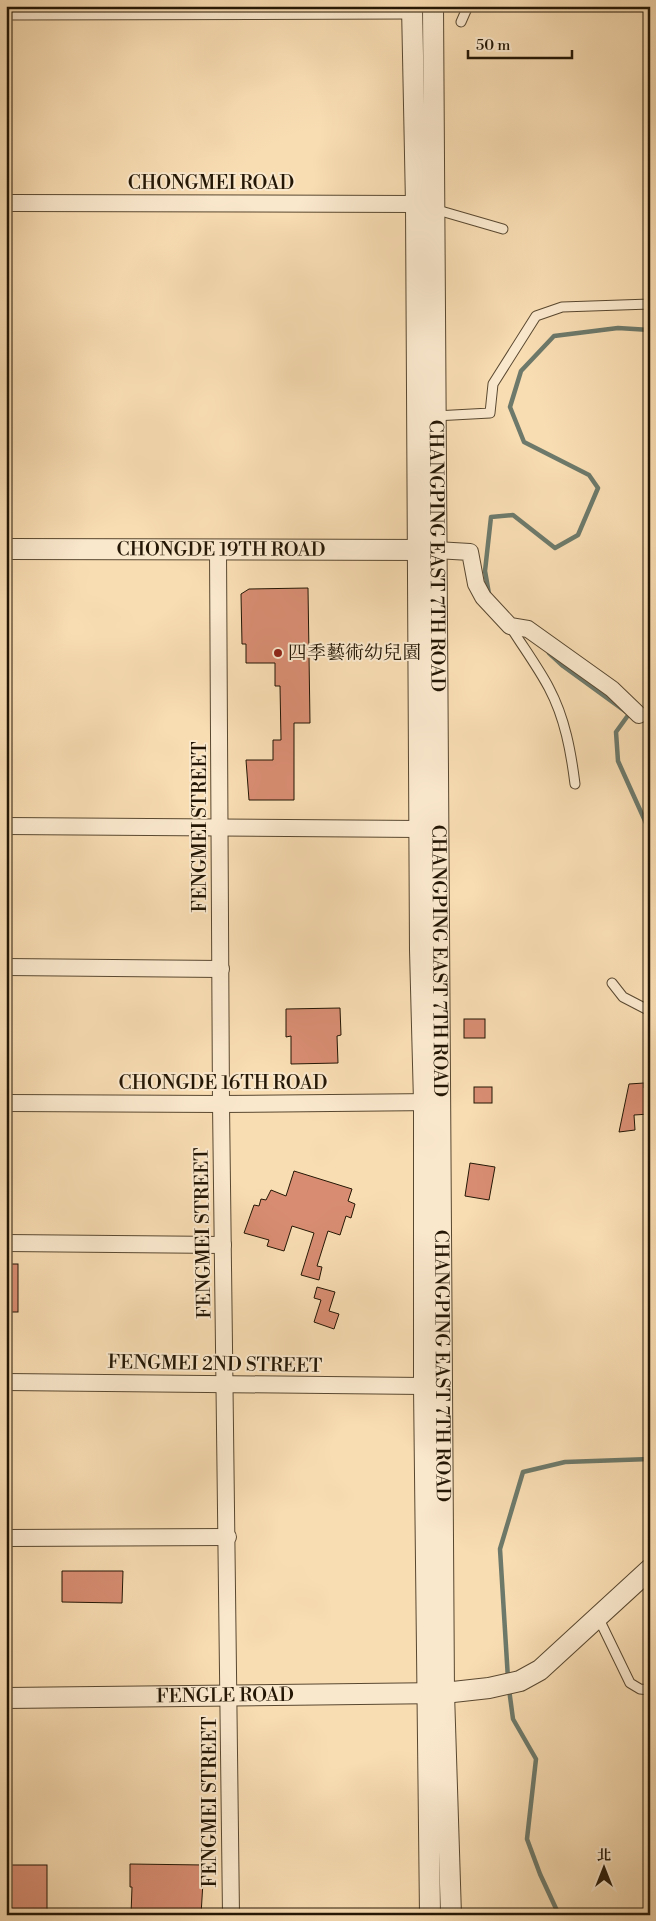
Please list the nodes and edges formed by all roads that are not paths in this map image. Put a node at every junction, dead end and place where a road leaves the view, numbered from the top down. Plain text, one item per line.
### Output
1 (433, 6) edge
2 (468, 6) edge
3 (413, 10) edge
4 (6, 15) edge
5 (461, 22) dead end
6 (6, 202) edge
7 (424, 206) junction
8 (503, 229) dead end
9 (650, 304) edge
10 (435, 416) junction
11 (6, 549) edge
12 (218, 550) junction
13 (427, 550) junction
14 (510, 626) junction
15 (639, 715) dead end
16 (575, 784) dead end
17 (6, 826) edge
18 (220, 827) junction
19 (420, 829) junction
20 (6, 967) edge
21 (221, 969) junction
22 (612, 983) dead end
23 (650, 1010) edge
24 (432, 1102) junction
25 (6, 1103) edge
26 (222, 1104) junction
27 (6, 1243) edge
28 (223, 1245) junction
29 (6, 1382) edge
30 (226, 1385) junction
31 (424, 1386) junction
32 (228, 1537) junction
33 (6, 1538) edge
34 (650, 1569) edge
35 (598, 1618) junction
36 (645, 1690) edge
37 (436, 1692) junction
38 (229, 1694) junction
39 (6, 1698) edge
40 (231, 1915) edge
41 (430, 1915) edge
42 (451, 1915) edge

1 - 7 street, CHANGPING EAST 7TH ROAD
2 - 5 lane
3 - 4 lane
3 - 7 street, CHANGPING EAST 7TH ROAD
6 - 7 street, CHONGMEI ROAD
7 - 8 lane
7 - 10 street, CHANGPING EAST 7TH ROAD
7 - 13 street, CHANGPING EAST 7TH ROAD
9 - 10 lane
10 - 13 street, CHANGPING EAST 7TH ROAD
11 - 12 street, CHONGDE 19TH ROAD
12 - 13 street, CHONGDE 19TH ROAD
12 - 18 street, FENGMEI STREET
13 - 14 street
13 - 19 street, CHANGPING EAST 7TH ROAD
13 - 24 street, CHANGPING EAST 7TH ROAD
14 - 15 street
14 - 16 lane
17 - 18 street
18 - 19 street
18 - 21 street, FENGMEI STREET
19 - 24 street, CHANGPING EAST 7TH ROAD
20 - 21 street
21 - 26 street, FENGMEI STREET
22 - 23 lane
24 - 26 street, CHONGDE 16TH ROAD
24 - 31 street, CHANGPING EAST 7TH ROAD
24 - 37 street, CHANGPING EAST 7TH ROAD
25 - 26 street, CHONGDE 16TH ROAD
26 - 28 street, FENGMEI STREET
27 - 28 street
28 - 30 street, FENGMEI STREET
29 - 30 street, FENGMEI 2ND STREET
30 - 31 street, FENGMEI 2ND STREET
30 - 32 street, FENGMEI STREET
31 - 37 street, CHANGPING EAST 7TH ROAD
32 - 33 street
32 - 38 street, FENGMEI STREET
34 - 35 street, FENGLE ROAD
35 - 36 lane
35 - 37 street, FENGLE ROAD
37 - 38 street, FENGLE ROAD
37 - 41 street, CHANGPING EAST 7TH ROAD
37 - 42 street, CHANGPING EAST 7TH ROAD
38 - 39 street, FENGLE ROAD
38 - 40 street, FENGMEI STREET

